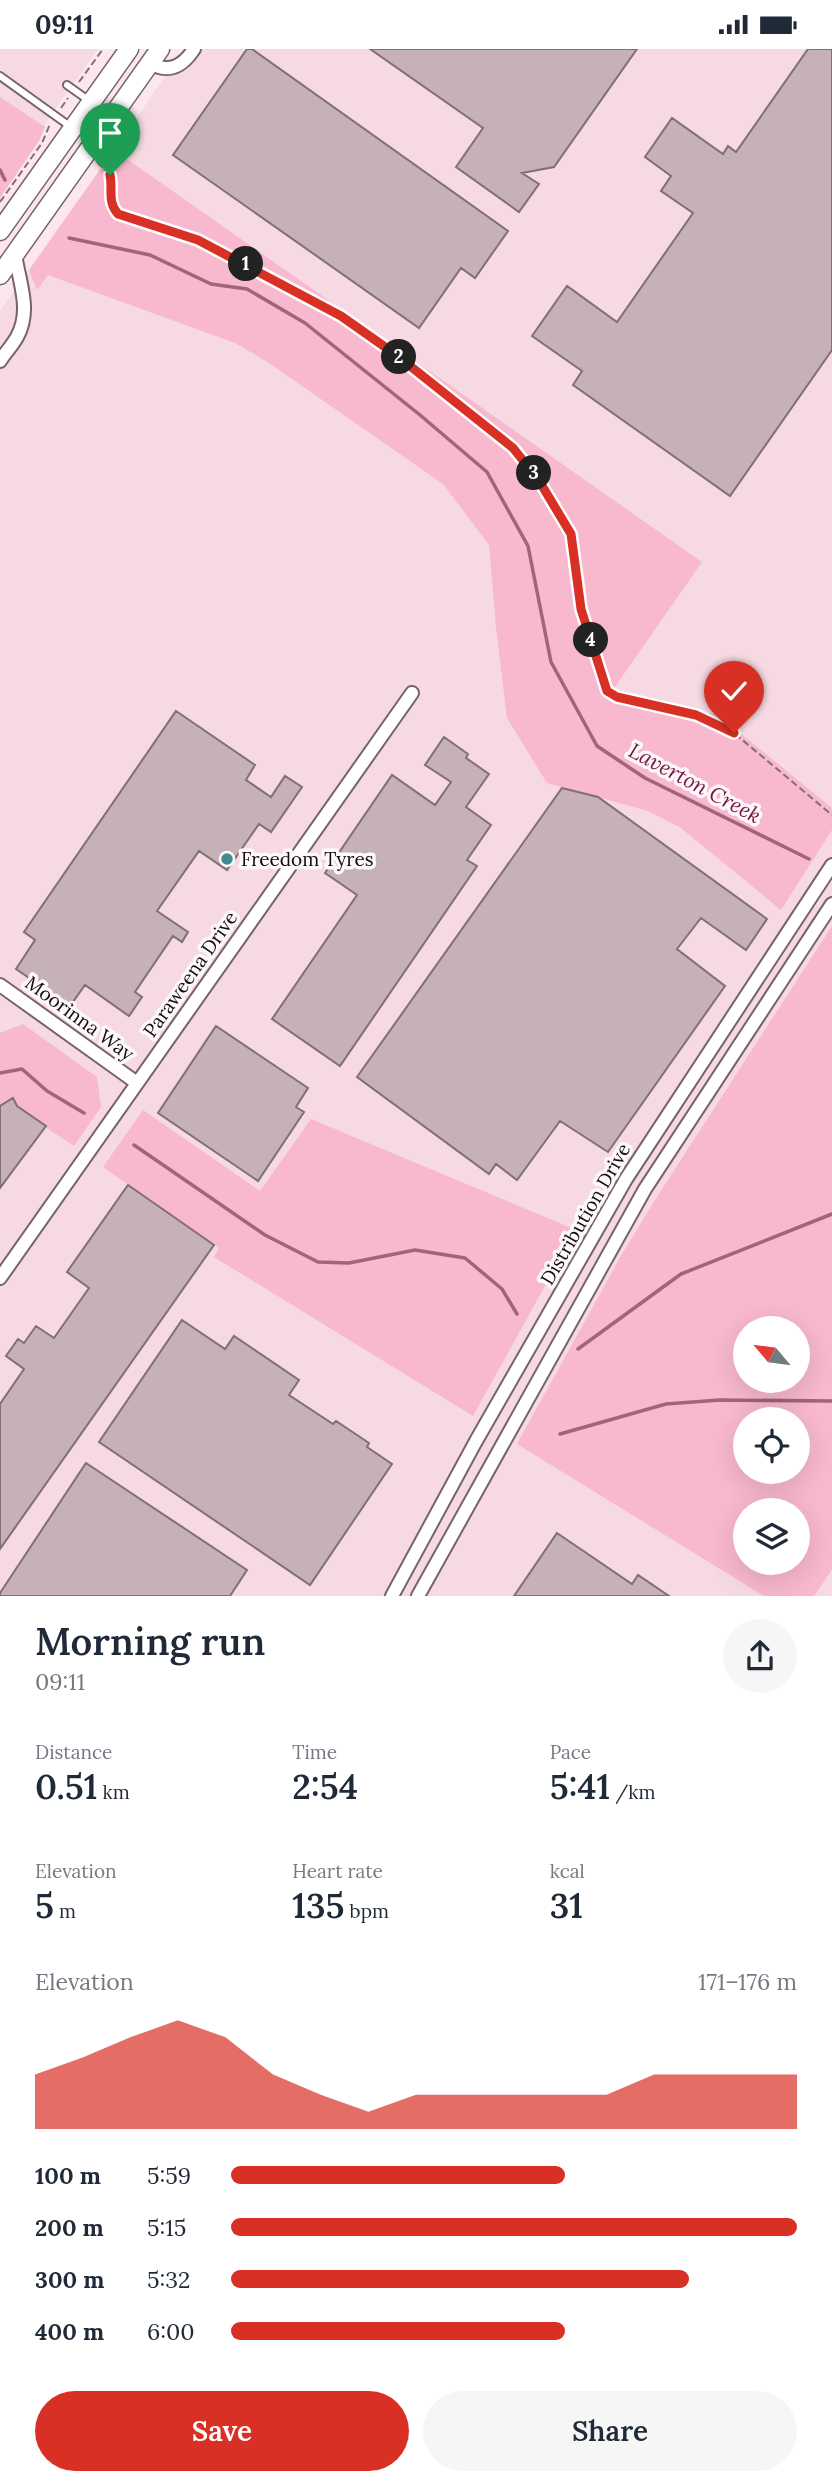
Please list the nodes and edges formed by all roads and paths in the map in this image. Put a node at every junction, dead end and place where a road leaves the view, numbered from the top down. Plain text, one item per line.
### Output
1 (103, 49) edge
2 (129, 49) edge
3 (194, 49) edge
4 (155, 56) edge
5 (0, 76) edge
6 (66, 85) dead end
7 (74, 90) junction
8 (91, 102) junction
9 (56, 116) junction
10 (73, 128) junction
11 (94, 159) dead end
12 (0, 202) edge
13 (0, 231) edge
14 (15, 254) junction
15 (0, 275) edge
16 (0, 361) edge
17 (412, 693) dead end
18 (832, 815) edge
19 (832, 865) edge
20 (832, 904) edge
21 (0, 985) edge
22 (138, 1083) junction
23 (673, 1107) junction
24 (691, 1119) junction
25 (607, 1212) junction
26 (626, 1223) junction
27 (0, 1278) edge
28 (476, 1441) junction
29 (498, 1452) junction
30 (392, 1596) edge
31 (418, 1596) edge

1 - 7 path
2 - 4 main road
2 - 8 main road
3 - 4 street
4 - 14 main road
5 - 9 lane
6 - 7 lane
7 - 8 lane
7 - 9 path
8 - 10 main road
9 - 10 lane
9 - 12 path
10 - 13 main road
11 - 18 path
14 - 15 main road
14 - 16 street
17 - 22 street, Paraweena Drive
19 - 23 street, Distribution Drive
20 - 24 street, Distribution Drive
21 - 22 street, Moorinna Way
22 - 27 street, Paraweena Drive
23 - 24 street
23 - 25 street, Distribution Drive
24 - 26 street, Distribution Drive
25 - 26 street
25 - 28 street, Distribution Drive
26 - 29 street, Distribution Drive
28 - 29 street
28 - 30 street, Distribution Drive
29 - 31 street, Distribution Drive

